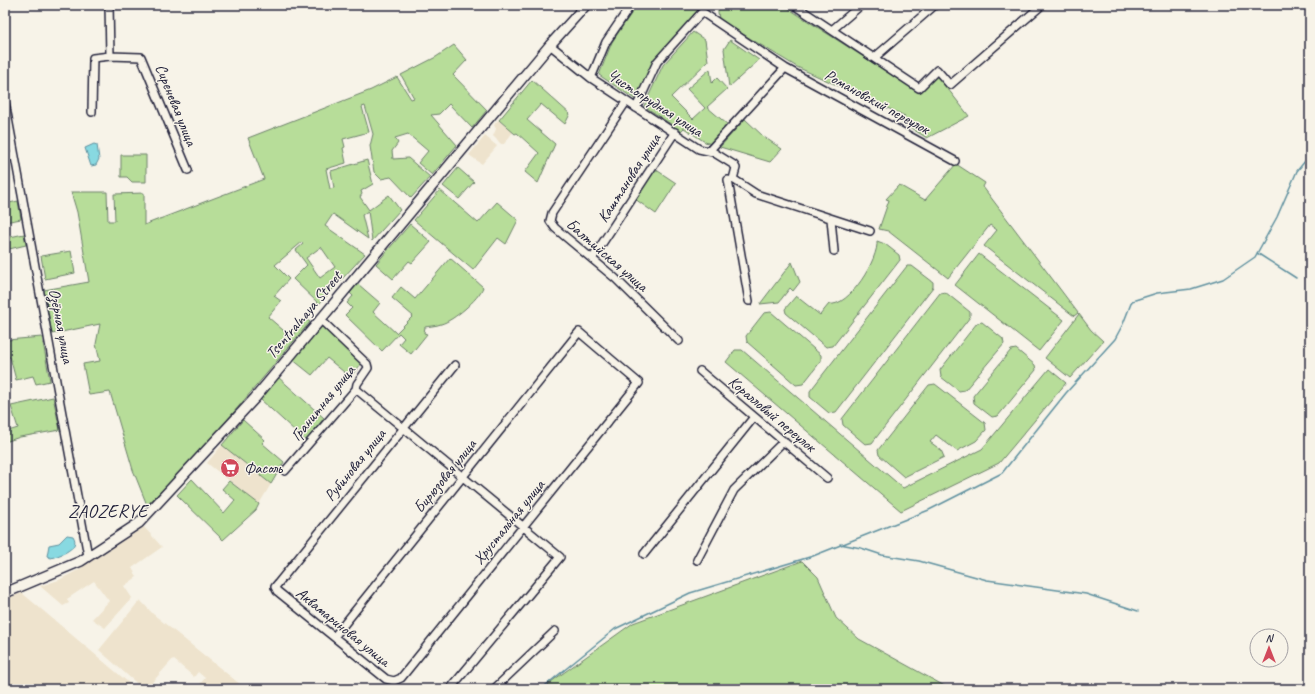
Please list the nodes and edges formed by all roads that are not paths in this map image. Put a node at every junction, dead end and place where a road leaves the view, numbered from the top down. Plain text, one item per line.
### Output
1 (109, 5) edge
2 (586, 5) edge
3 (631, 5) edge
4 (794, 5) edge
5 (861, 5) edge
6 (936, 5) edge
7 (1042, 5) edge
8 (832, 30) junction
9 (550, 45) junction
10 (110, 56) junction
11 (874, 58) junction
12 (784, 68) junction
13 (591, 78) junction
14 (5, 102) edge
15 (626, 102) junction
16 (636, 108) junction
17 (92, 112) dead end
18 (675, 132) junction
19 (709, 151) junction
20 (15, 156) junction
21 (5, 157) edge
22 (955, 161) dead end
23 (188, 170) dead end
24 (728, 180) dead end
25 (831, 219) junction
26 (870, 232) dead end
27 (834, 251) dead end
28 (592, 259) junction
29 (749, 301) dead end
30 (320, 319) junction
31 (679, 341) dead end
32 (455, 365) dead end
33 (700, 371) dead end
34 (639, 383) joint
35 (356, 389) junction
36 (754, 416) junction
37 (404, 428) junction
38 (784, 441) junction
39 (286, 471) dead end
40 (463, 476) junction
41 (827, 478) dead end
42 (523, 526) junction
43 (644, 554) dead end
44 (88, 556) junction
45 (697, 560) dead end
46 (277, 583) joint
47 (5, 593) edge
48 (555, 631) dead end
49 (334, 637) junction
50 (401, 678) joint
51 (450, 689) edge
52 (494, 689) edge

1 - 10 street
2 - 9 main road, Tsentralnaya Street
3 - 13 street
4 - 8 street
5 - 8 street
6 - 11 street
7 - 11 street
8 - 11 street
9 - 13 street, Чистопрудная улица
9 - 30 main road, Tsentralnaya Street
10 - 17 street
10 - 23 street, Сиреневая улица
12 - 16 street, Романовский переулок
12 - 19 street
12 - 22 street, Романовский переулок
13 - 15 street, Чистопрудная улица
14 - 20 street, Озёрная улица
15 - 16 street, Чистопрудная улица
15 - 28 street, Балтийская улица
16 - 18 street, Чистопрудная улица
18 - 19 street, Чистопрудная улица
18 - 28 street, Каштановая улица
19 - 25 street, Чистопрудная улица
20 - 21 street
20 - 44 street, Озёрная улица
24 - 29 street
25 - 26 street, Чистопрудная улица
25 - 27 street
28 - 31 street, Балтийская улица
30 - 35 street, Гранитная улица
30 - 44 main road, Tsentralnaya Street
32 - 37 street, Рубиновая улица
33 - 36 street, Коралловый переулок
34 - 40 street, Бирюзовая улица
34 - 42 street, Хрустальная улица
35 - 37 street
35 - 39 street, Гранитная улица
36 - 38 street, Коралловый переулок
36 - 43 street
37 - 40 street
37 - 46 street, Рубиновая улица
38 - 41 street, Коралловый переулок
38 - 45 street
40 - 42 street
40 - 49 street, Бирюзовая улица
42 - 50 street, Хрустальная улица
42 - 51 street
44 - 47 main road, Tsentralnaya Street
46 - 49 street, Аквамариновая улица
48 - 52 street
49 - 50 street, Аквамариновая улица

